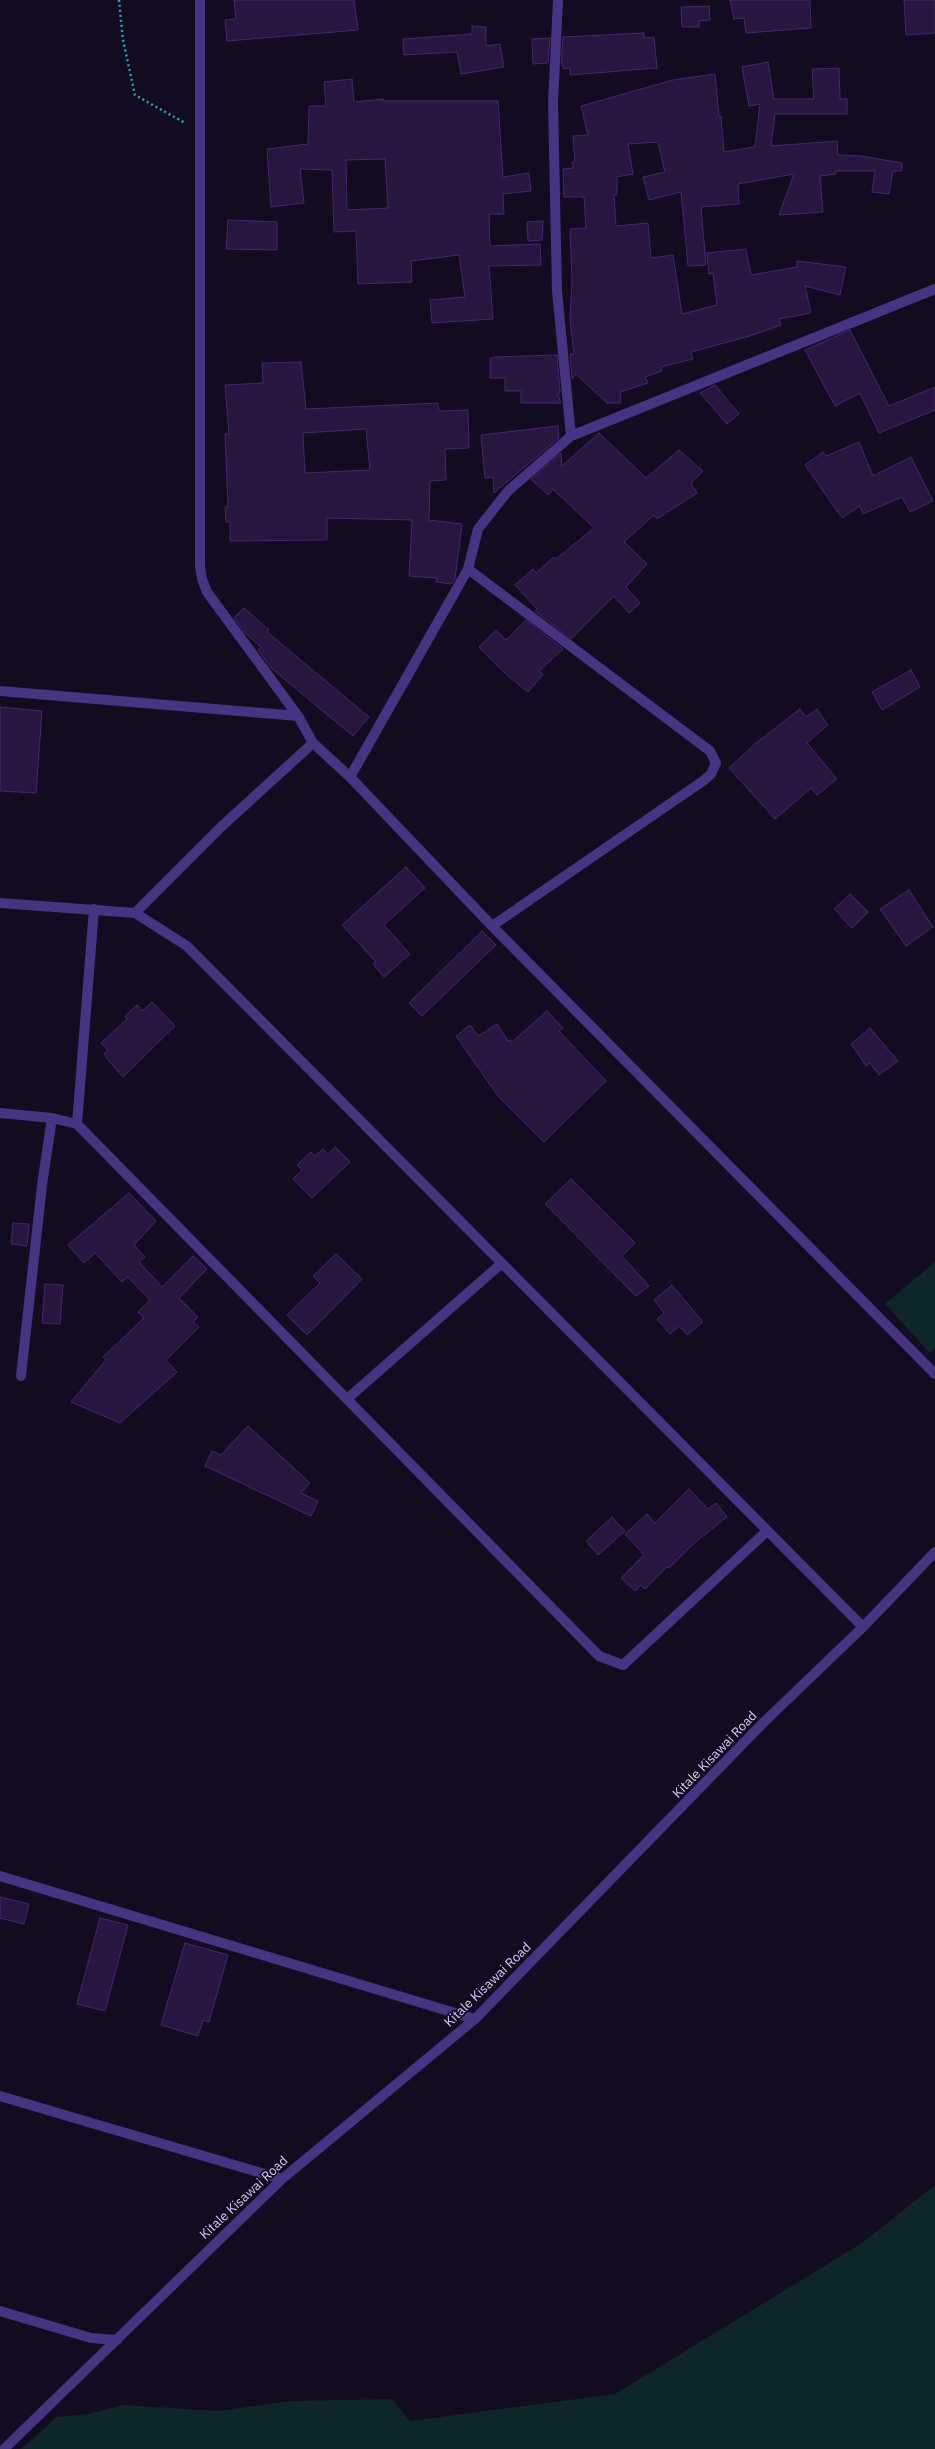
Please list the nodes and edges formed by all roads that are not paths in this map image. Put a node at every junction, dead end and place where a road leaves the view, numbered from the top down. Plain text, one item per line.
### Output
1 (200, 0) edge
2 (558, 0) edge
3 (935, 289) edge
4 (571, 436) junction
5 (468, 569) junction
6 (0, 691) edge
7 (298, 716) junction
8 (313, 743) junction
9 (350, 778) junction
10 (0, 903) edge
11 (94, 909) junction
12 (136, 913) junction
13 (492, 926) junction
14 (0, 1113) edge
15 (52, 1118) junction
16 (77, 1124) junction
17 (502, 1264) junction
18 (935, 1374) edge
19 (22, 1376) dead end
20 (347, 1399) junction
21 (767, 1531) junction
22 (935, 1552) edge
23 (863, 1627) junction
24 (0, 1876) edge
25 (475, 2019) junction
26 (0, 2096) edge
27 (282, 2179) junction
28 (0, 2312) edge
29 (117, 2340) junction
30 (4, 2449) edge

1 - 7 street
2 - 4 street
3 - 4 street
4 - 5 street
5 - 9 street
5 - 13 street
6 - 7 street
7 - 8 street
8 - 9 street
8 - 12 street
9 - 13 street
10 - 11 street
11 - 12 street
11 - 16 street
12 - 17 street
13 - 18 street
14 - 15 street
15 - 16 street
15 - 19 street
16 - 20 street
17 - 20 street
17 - 21 street
20 - 21 street
21 - 23 street
22 - 23 street, Kitale Kisawai Road
23 - 25 street, Kitale Kisawai Road
24 - 25 street
25 - 27 street, Kitale Kisawai Road
26 - 27 street
27 - 29 street, Kitale Kisawai Road
28 - 29 street
29 - 30 street, Kitale Kisawai Road

